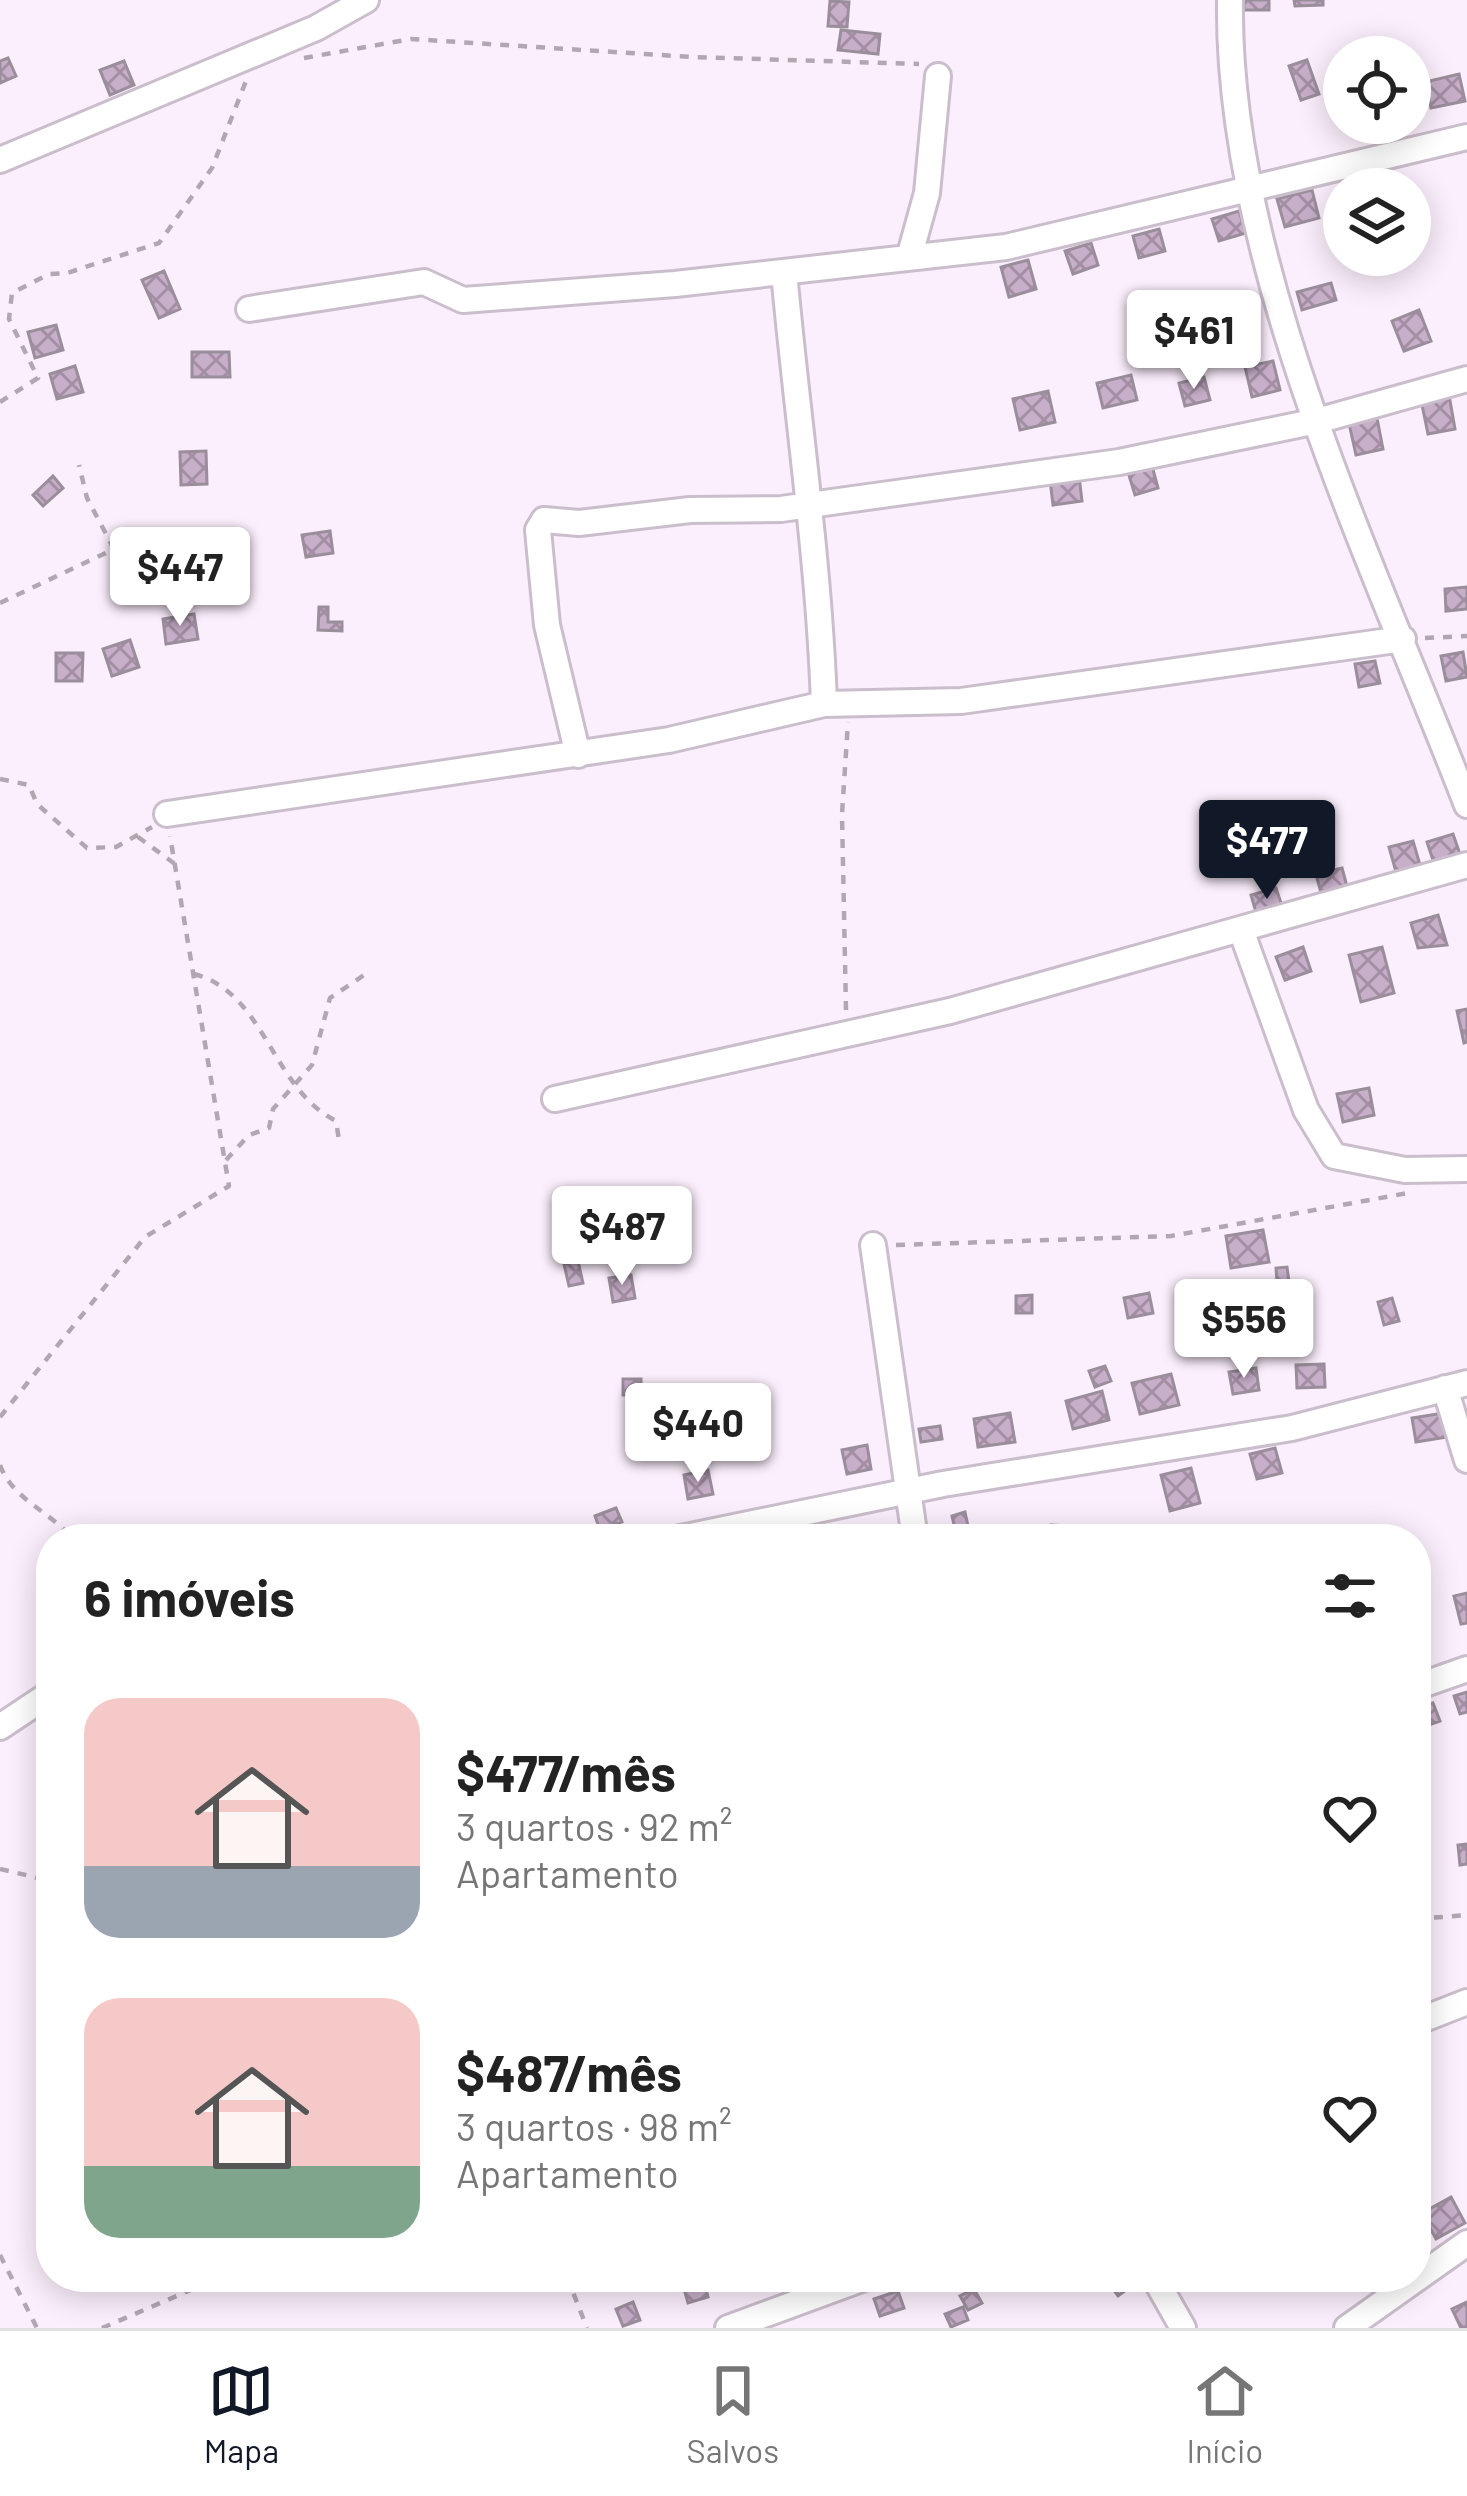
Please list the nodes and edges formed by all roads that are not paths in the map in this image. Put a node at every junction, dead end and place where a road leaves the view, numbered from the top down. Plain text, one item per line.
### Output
1 (366, 0) edge
2 (1230, 0) edge
3 (938, 76) road end
4 (1467, 137) edge
5 (0, 160) edge
6 (1248, 192) junction
7 (909, 258) junction
8 (784, 272) junction
9 (249, 309) dead end
10 (1467, 379) edge
11 (1317, 421) junction
12 (805, 504) junction
13 (1403, 639) junction
14 (837, 705) junction
15 (578, 755) junction
16 (1467, 805) edge
17 (167, 814) road end
18 (1467, 865) edge
19 (1241, 930) junction
20 (555, 1100) dead end
21 (1467, 1168) edge
22 (873, 1245) road end
23 (1456, 1386) edge
24 (1467, 1460) edge
25 (909, 1491) junction
26 (749, 1524) edge
27 (913, 1524) edge
28 (1467, 1669) edge
29 (1431, 1682) edge
30 (36, 1703) edge
31 (0, 1727) edge
32 (1467, 2002) edge
33 (1431, 2016) edge
34 (1467, 2243) edge
35 (1431, 2268) edge
36 (826, 2292) edge
37 (1163, 2292) edge
38 (1398, 2292) edge
39 (728, 2328) edge
40 (1183, 2328) edge
41 (1347, 2328) edge

1 - 5 street
2 - 6 street
3 - 7 street
4 - 6 street
6 - 7 street
6 - 11 street
7 - 8 street
8 - 9 street
8 - 12 street
10 - 11 street
11 - 12 street
11 - 13 street
12 - 14 street
12 - 15 street
13 - 14 street
13 - 16 street
14 - 15 street
15 - 17 street
18 - 19 street
19 - 20 street
19 - 21 street
22 - 25 street
23 - 24 street
23 - 25 street
25 - 26 street
25 - 27 street
28 - 29 street
30 - 31 street
32 - 33 street
34 - 35 street
36 - 39 street
37 - 40 street
38 - 41 street

